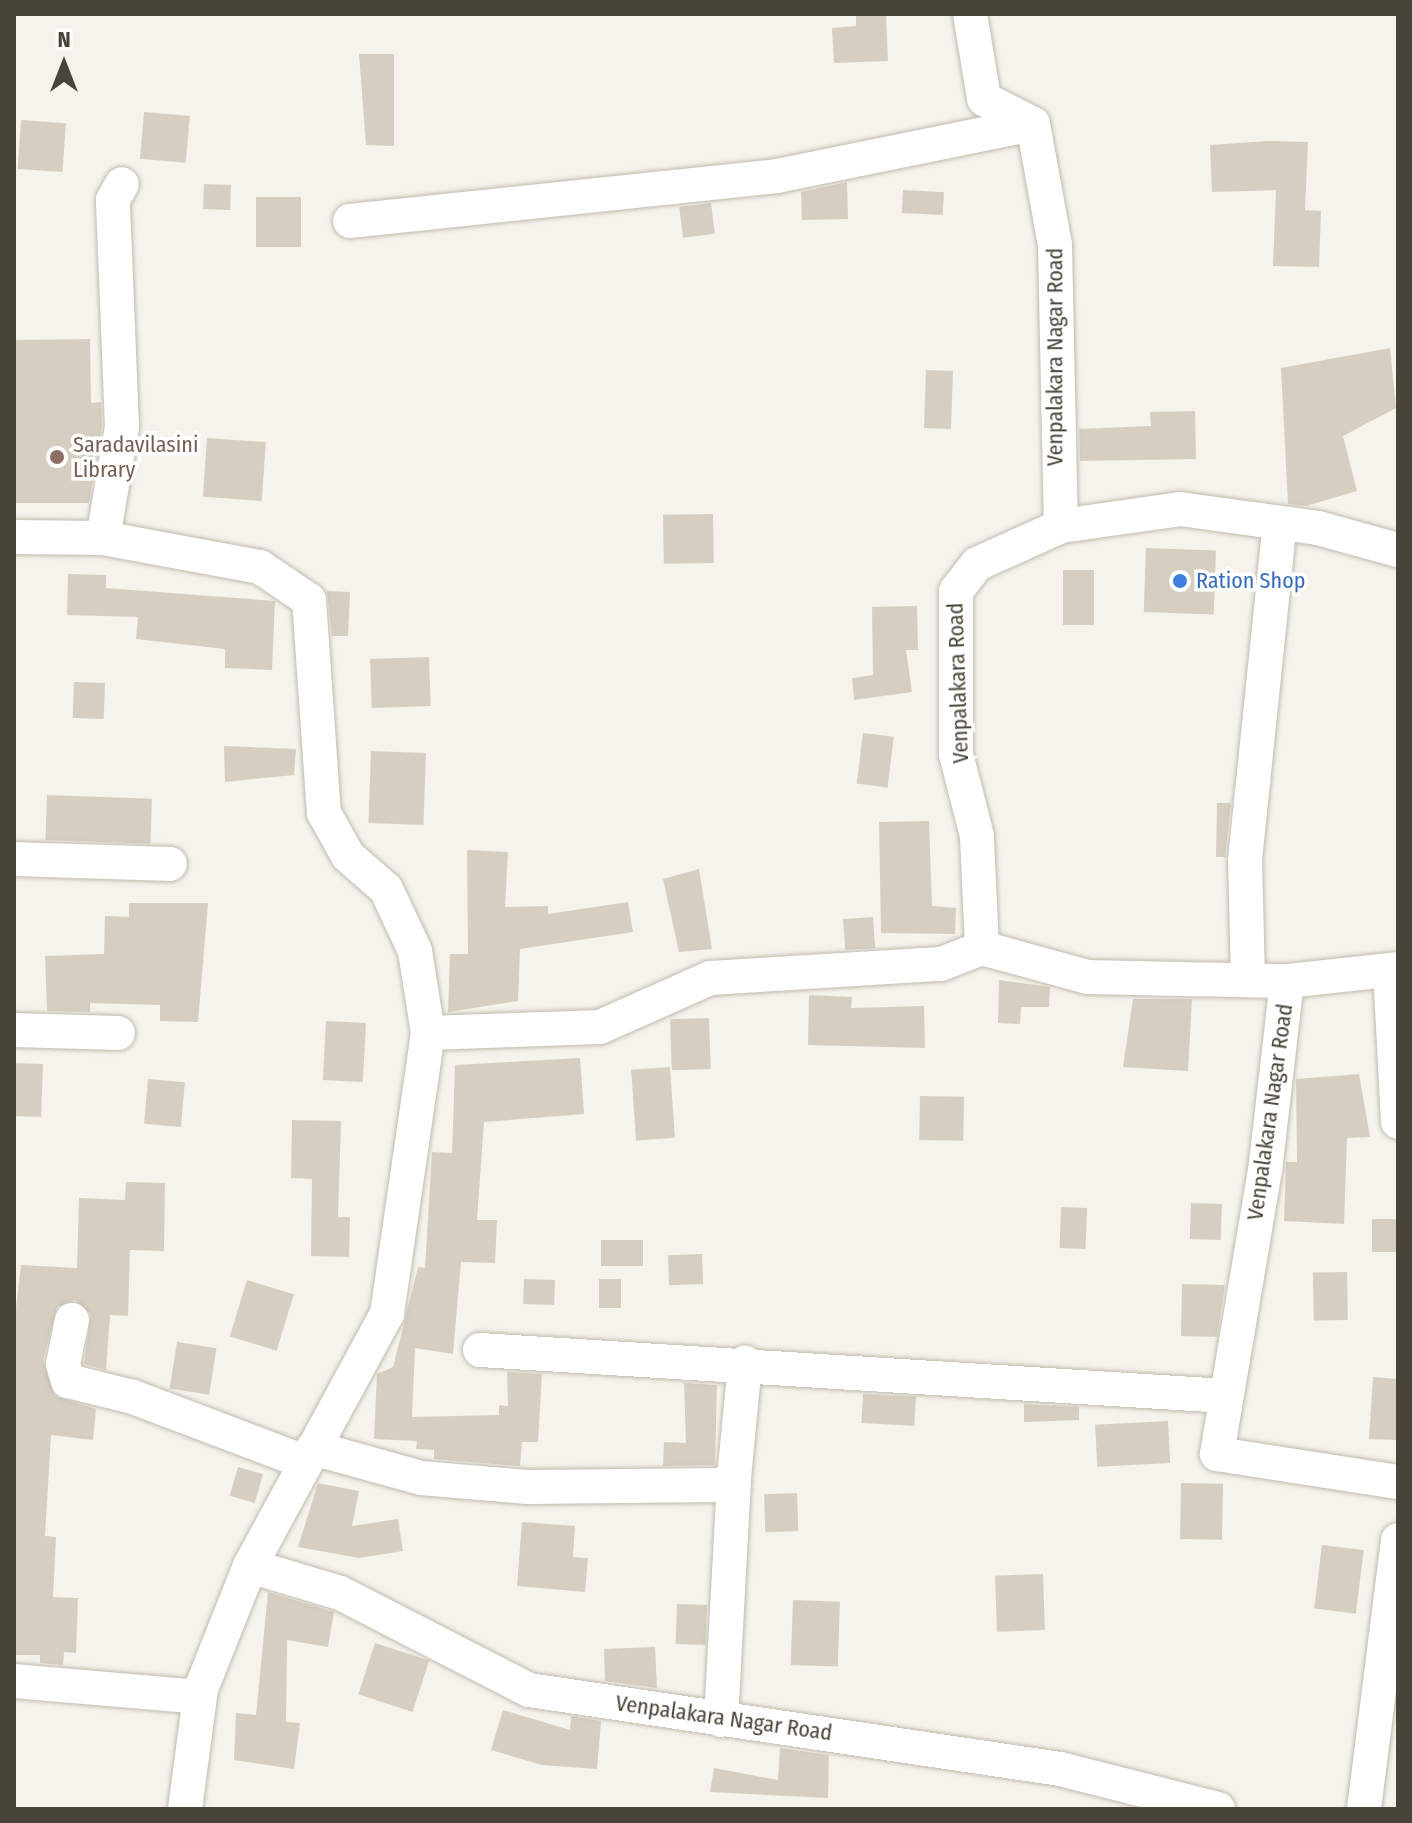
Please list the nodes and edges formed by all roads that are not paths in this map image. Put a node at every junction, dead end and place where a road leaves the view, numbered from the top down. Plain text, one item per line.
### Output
1 (970, 14) edge
2 (1033, 124) junction
3 (122, 184) dead end
4 (350, 221) dead end
5 (1068, 524) junction
6 (1280, 524) junction
7 (14, 537) edge
8 (103, 538) junction
9 (1398, 550) edge
10 (14, 859) edge
11 (170, 864) dead end
12 (982, 948) junction
13 (1394, 969) edge
14 (1248, 980) junction
15 (1287, 981) junction
16 (14, 1030) edge
17 (118, 1033) dead end
18 (428, 1033) junction
19 (1398, 1122) edge
20 (72, 1320) dead end
21 (480, 1350) dead end
22 (745, 1363) junction
23 (1225, 1396) junction
24 (309, 1455) junction
25 (734, 1478) junction
26 (1398, 1482) edge
27 (1398, 1540) edge
28 (250, 1566) junction
29 (14, 1681) edge
30 (201, 1689) junction
31 (1388, 1696) edge
32 (721, 1720) junction
33 (185, 1809) edge
34 (1218, 1809) edge
35 (1364, 1809) edge

1 - 2 street
2 - 4 street
2 - 5 street, Venpalakara Nagar Road
3 - 8 street
5 - 6 street, Venpalakara Road
5 - 12 street, Venpalakara Road
6 - 9 street, Venpalakara Road
6 - 14 street
7 - 8 street
8 - 18 street
10 - 11 street
12 - 14 street, Venpalakara Nagar Road
12 - 18 street
13 - 15 street
13 - 19 street
14 - 15 street, Venpalakara Nagar Road
15 - 23 street, Venpalakara Nagar Road
16 - 17 street
18 - 24 street
20 - 24 street
21 - 22 street
22 - 23 street
22 - 25 street
23 - 26 street, Venpalakara Nagar Road
24 - 25 street
24 - 28 street
25 - 32 street
27 - 31 street
28 - 30 street
28 - 32 street, Venpalakara Nagar Road
29 - 30 street
30 - 33 street
31 - 35 street
32 - 34 street, Venpalakara Nagar Road

